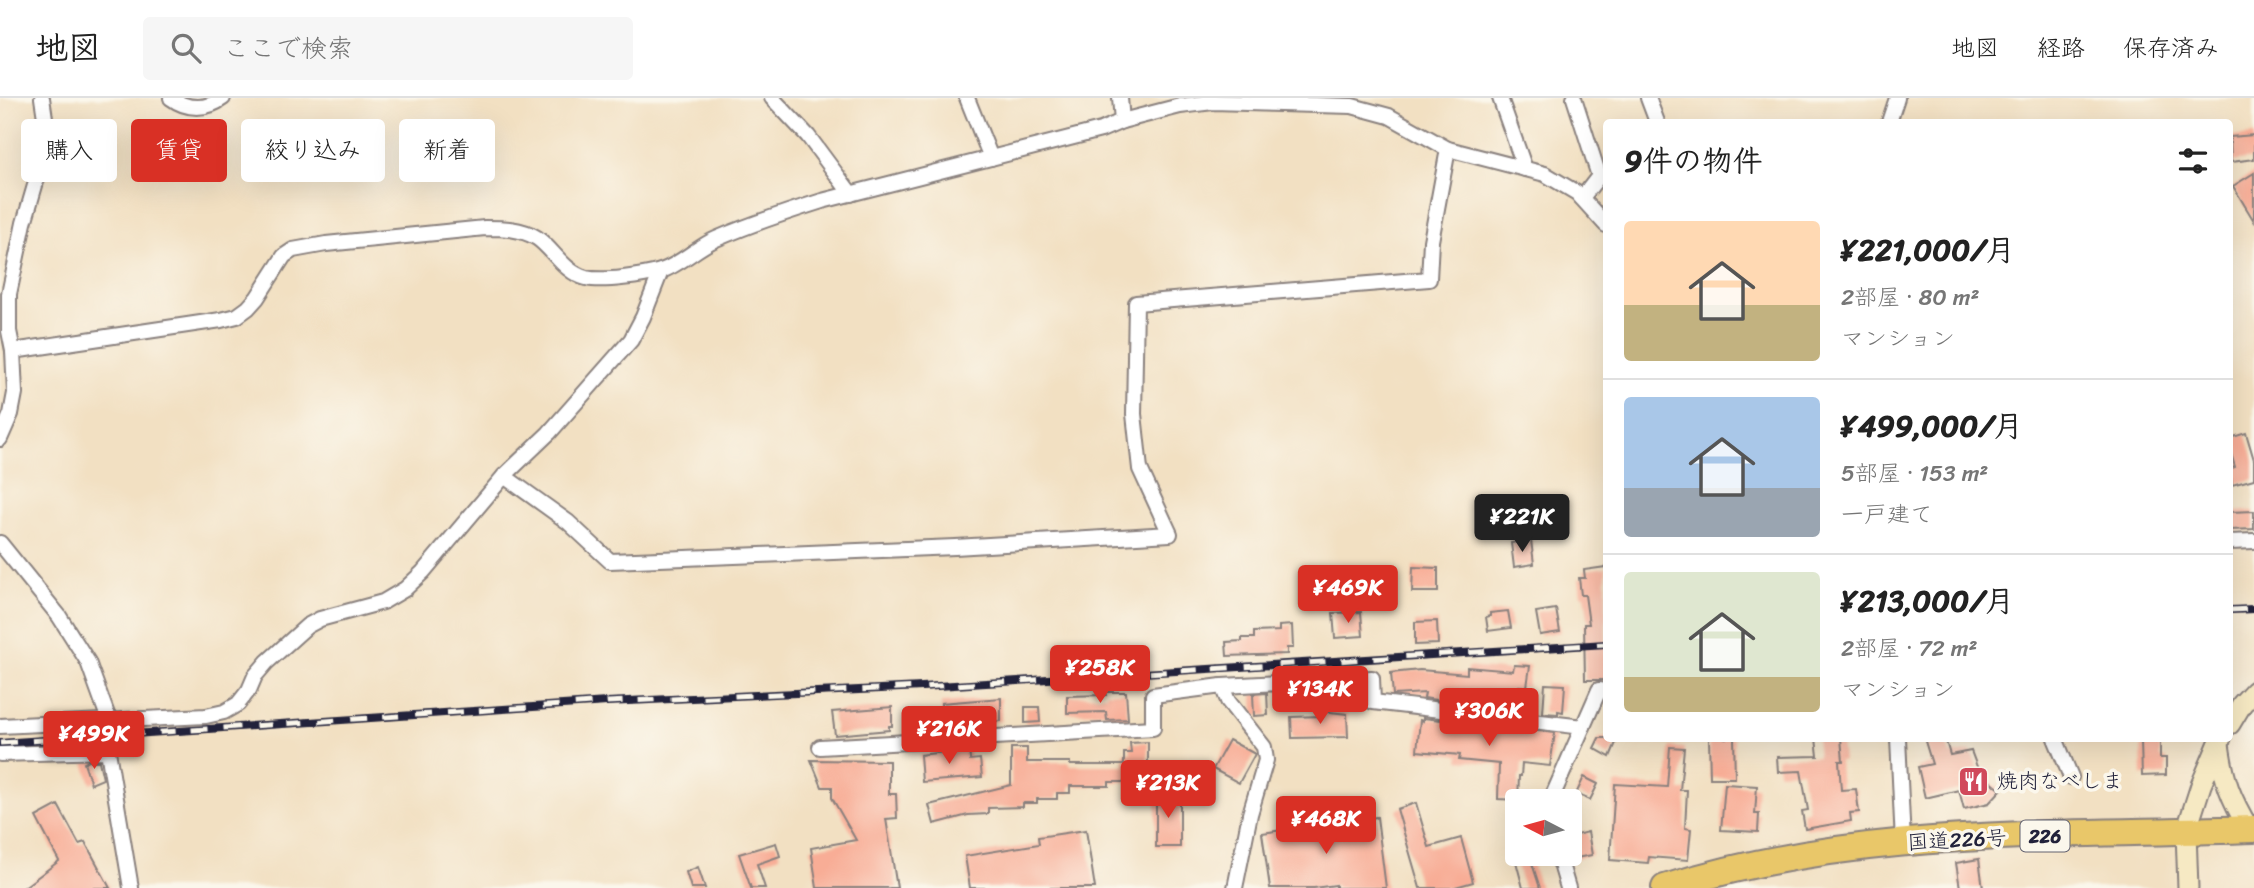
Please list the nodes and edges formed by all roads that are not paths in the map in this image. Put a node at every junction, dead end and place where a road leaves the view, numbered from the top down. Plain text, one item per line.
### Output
1 (42, 98) edge
2 (171, 98) edge
3 (223, 98) edge
4 (772, 98) edge
5 (967, 98) edge
6 (1119, 98) edge
7 (1500, 98) edge
8 (1573, 98) edge
9 (1648, 98) edge
10 (1897, 98) edge
11 (1229, 100) edge
12 (1656, 119) edge
13 (1890, 119) edge
14 (1122, 121) junction
15 (1448, 149) junction
16 (991, 158) junction
17 (1525, 169) junction
18 (850, 194) junction
19 (1581, 198) junction
20 (1603, 222) edge
21 (662, 271) junction
22 (13, 351) junction
23 (0, 439) edge
24 (504, 476) junction
25 (2254, 541) edge
26 (2233, 542) edge
27 (0, 543) edge
28 (1222, 686) junction
29 (1603, 690) edge
30 (2254, 691) edge
31 (2233, 719) edge
32 (109, 720) junction
33 (0, 726) edge
34 (1583, 727) junction
35 (1898, 742) edge
36 (2057, 742) edge
37 (2220, 742) edge
38 (2220, 742) edge
39 (820, 747) dead end
40 (0, 754) edge
41 (2071, 777) dead end
42 (1556, 789) edge
43 (2251, 829) edge
44 (2186, 832) junction
45 (1903, 843) junction
46 (1562, 866) edge
47 (131, 888) edge
48 (1236, 888) edge
49 (1568, 888) edge
50 (1665, 888) edge
51 (2188, 888) edge

1 - 22 street
2 - 3 street
4 - 18 street
5 - 16 street
6 - 14 street
7 - 17 street
8 - 19 street
9 - 12 street
10 - 13 street
11 - 14 street
11 - 15 street
14 - 16 street
15 - 17 street
15 - 24 street
16 - 18 street
17 - 19 street
18 - 21 street
19 - 20 street
21 - 22 street
21 - 24 street
22 - 23 street
24 - 32 street
25 - 26 street
27 - 32 street
28 - 34 street
28 - 39 street
28 - 48 street
29 - 34 street
30 - 31 street
32 - 33 street
34 - 42 street
35 - 45 street
36 - 41 street
37 - 43 street
38 - 44 street
40 - 47 street
43 - 44 highway, 国道226号 / 226
44 - 45 highway, 国道226号 / 226
44 - 51 street
45 - 50 highway, 国道226号 / 226
46 - 49 street

